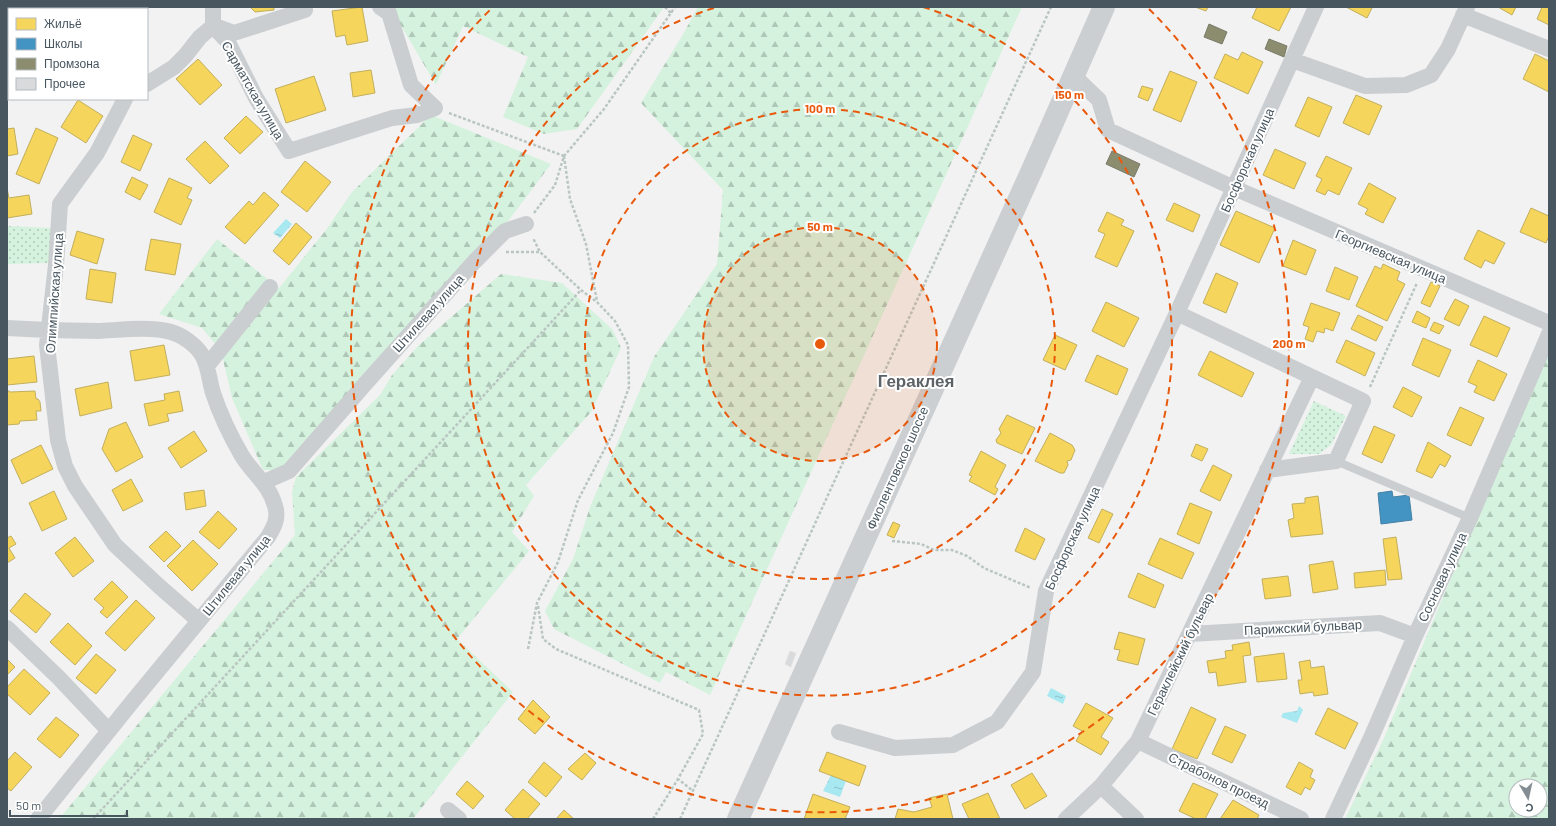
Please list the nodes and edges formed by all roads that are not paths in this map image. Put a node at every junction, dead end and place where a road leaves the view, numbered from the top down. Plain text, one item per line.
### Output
1 (213, 7) edge
2 (380, 7) edge
3 (1104, 7) edge
4 (1316, 7) edge
5 (308, 8) edge
6 (1465, 11) edge
7 (213, 26) junction
8 (1549, 49) edge
9 (1292, 60) junction
10 (1073, 75) junction
11 (148, 83) edge
12 (124, 100) edge
13 (1234, 188) junction
14 (526, 224) road end
15 (270, 287) dead end
16 (1177, 313) junction
17 (1549, 323) edge
18 (7, 328) edge
19 (48, 330) junction
20 (1549, 334) edge
21 (207, 366) junction
22 (1312, 377) junction
23 (1336, 460) junction
24 (1268, 470) junction
25 (264, 482) junction
26 (1470, 518) junction
27 (199, 621) junction
28 (7, 628) edge
29 (1190, 634) junction
30 (1415, 636) junction
31 (109, 731) junction
32 (839, 732) dead end
33 (1138, 741) junction
34 (1101, 786) junction
35 (38, 819) edge
36 (738, 819) edge
37 (1066, 819) edge
38 (1136, 819) edge
39 (1301, 819) edge
40 (1333, 819) edge

1 - 7 street
2 - 7 street, Сарматская улица
3 - 10 main road, Фиолентовское шоссе
4 - 9 street, Босфорская улица
5 - 7 street
6 - 8 street
6 - 9 street
7 - 11 street
9 - 13 street, Босфорская улица
10 - 13 street, Георгиевская улица
10 - 36 main road, Фиолентовское шоссе
12 - 19 street, Олимпийская улица
13 - 16 street, Босфорская улица
13 - 17 street, Георгиевская улица
14 - 25 street, Штилевая улица
15 - 21 street
16 - 22 street
16 - 32 street, Босфорская улица
18 - 19 street
19 - 21 street
19 - 27 street, Олимпийская улица
20 - 26 street, Сосновая улица
21 - 25 street
22 - 23 street
22 - 24 street, Гераклейский бульвар
23 - 24 street
23 - 26 lane
24 - 29 street, Гераклейский бульвар
25 - 27 street, Штилевая улица
26 - 30 street, Сосновая улица
27 - 31 street, Штилевая улица
28 - 31 street
29 - 30 street, Парижский бульвар
29 - 33 street, Гераклейский бульвар
30 - 40 street, Сосновая улица
31 - 35 street, Штилевая улица
33 - 34 street, Гераклейский бульвар
33 - 39 street, Страбонов проезд
34 - 37 street, Гераклейский бульвар
34 - 38 street

